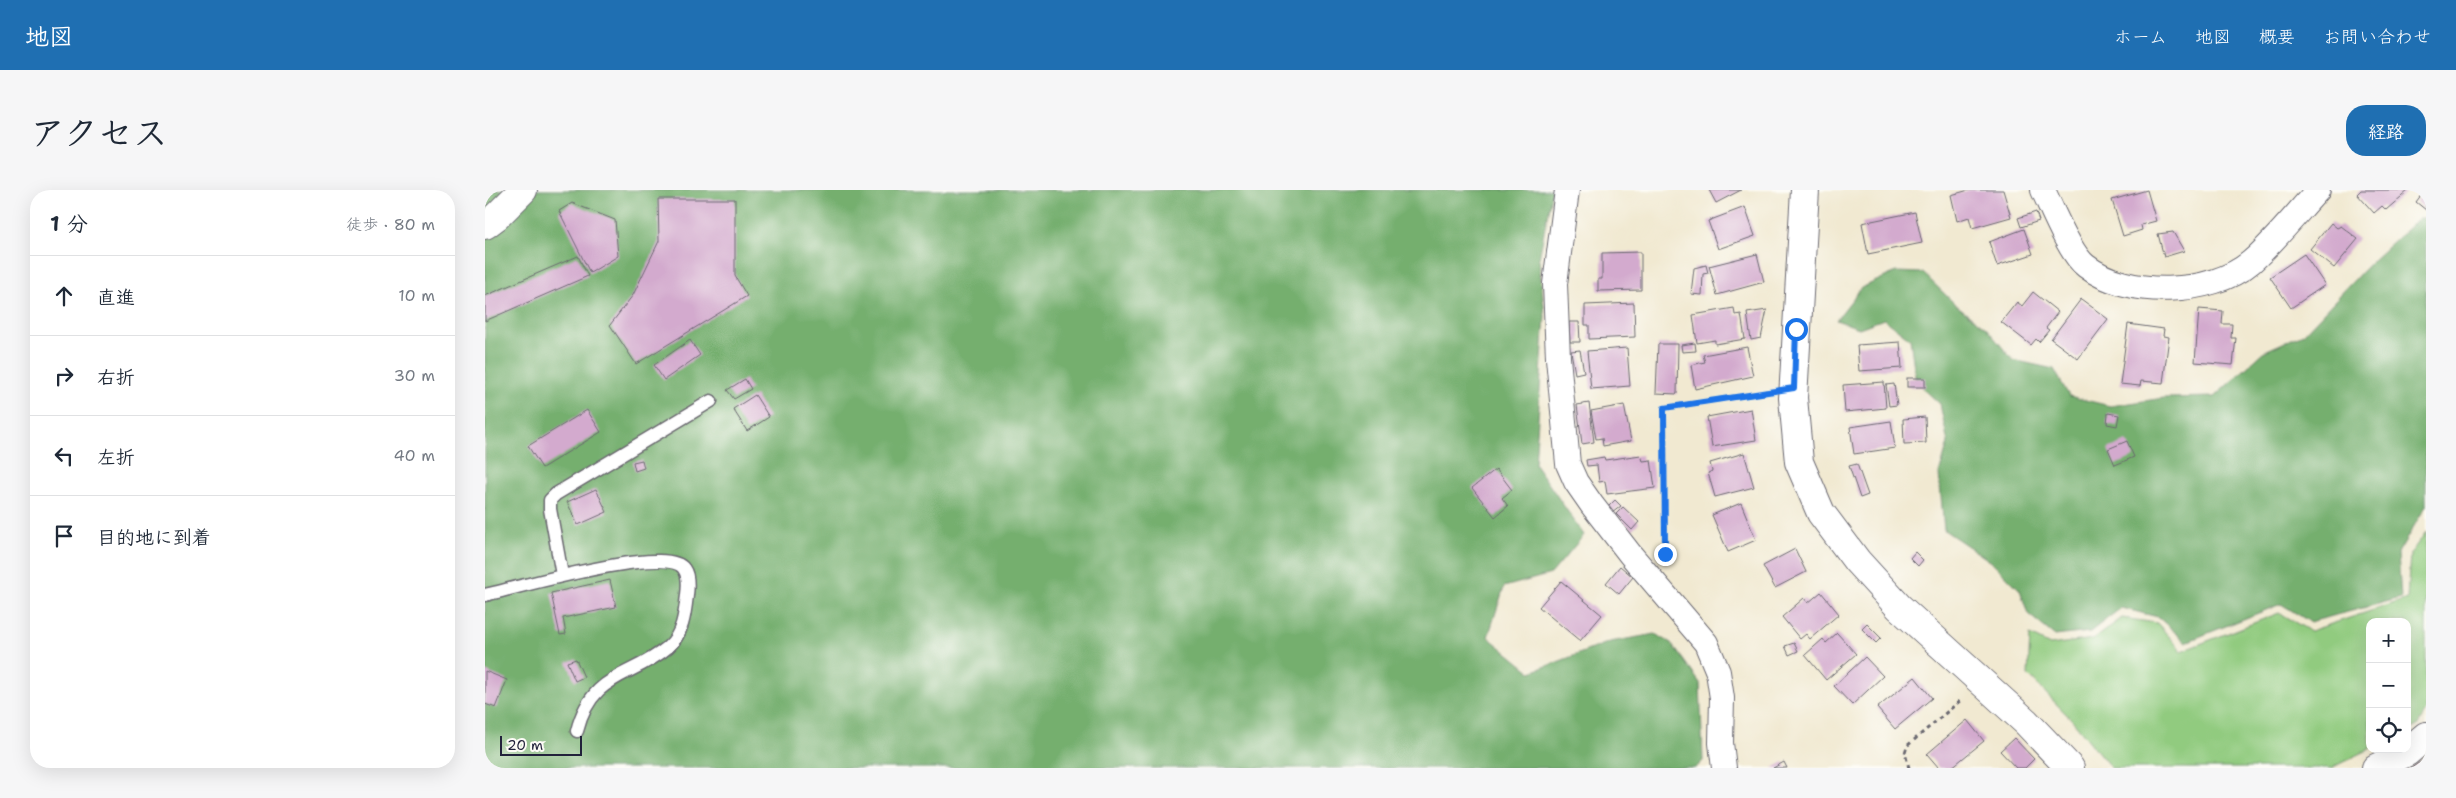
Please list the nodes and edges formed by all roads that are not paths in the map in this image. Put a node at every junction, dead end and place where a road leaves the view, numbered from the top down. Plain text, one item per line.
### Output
1 (523, 190) edge
2 (1567, 190) edge
3 (1805, 190) edge
4 (2043, 190) edge
5 (2318, 190) edge
6 (485, 225) edge
7 (711, 401) dead end
8 (562, 575) junction
9 (485, 595) edge
10 (577, 731) dead end
11 (2426, 736) edge
12 (1723, 768) edge
13 (2070, 768) edge
14 (2376, 768) edge

1 - 6 street
2 - 12 street
3 - 13 street
4 - 5 street
7 - 8 lane
8 - 9 lane
8 - 10 lane
11 - 14 street

